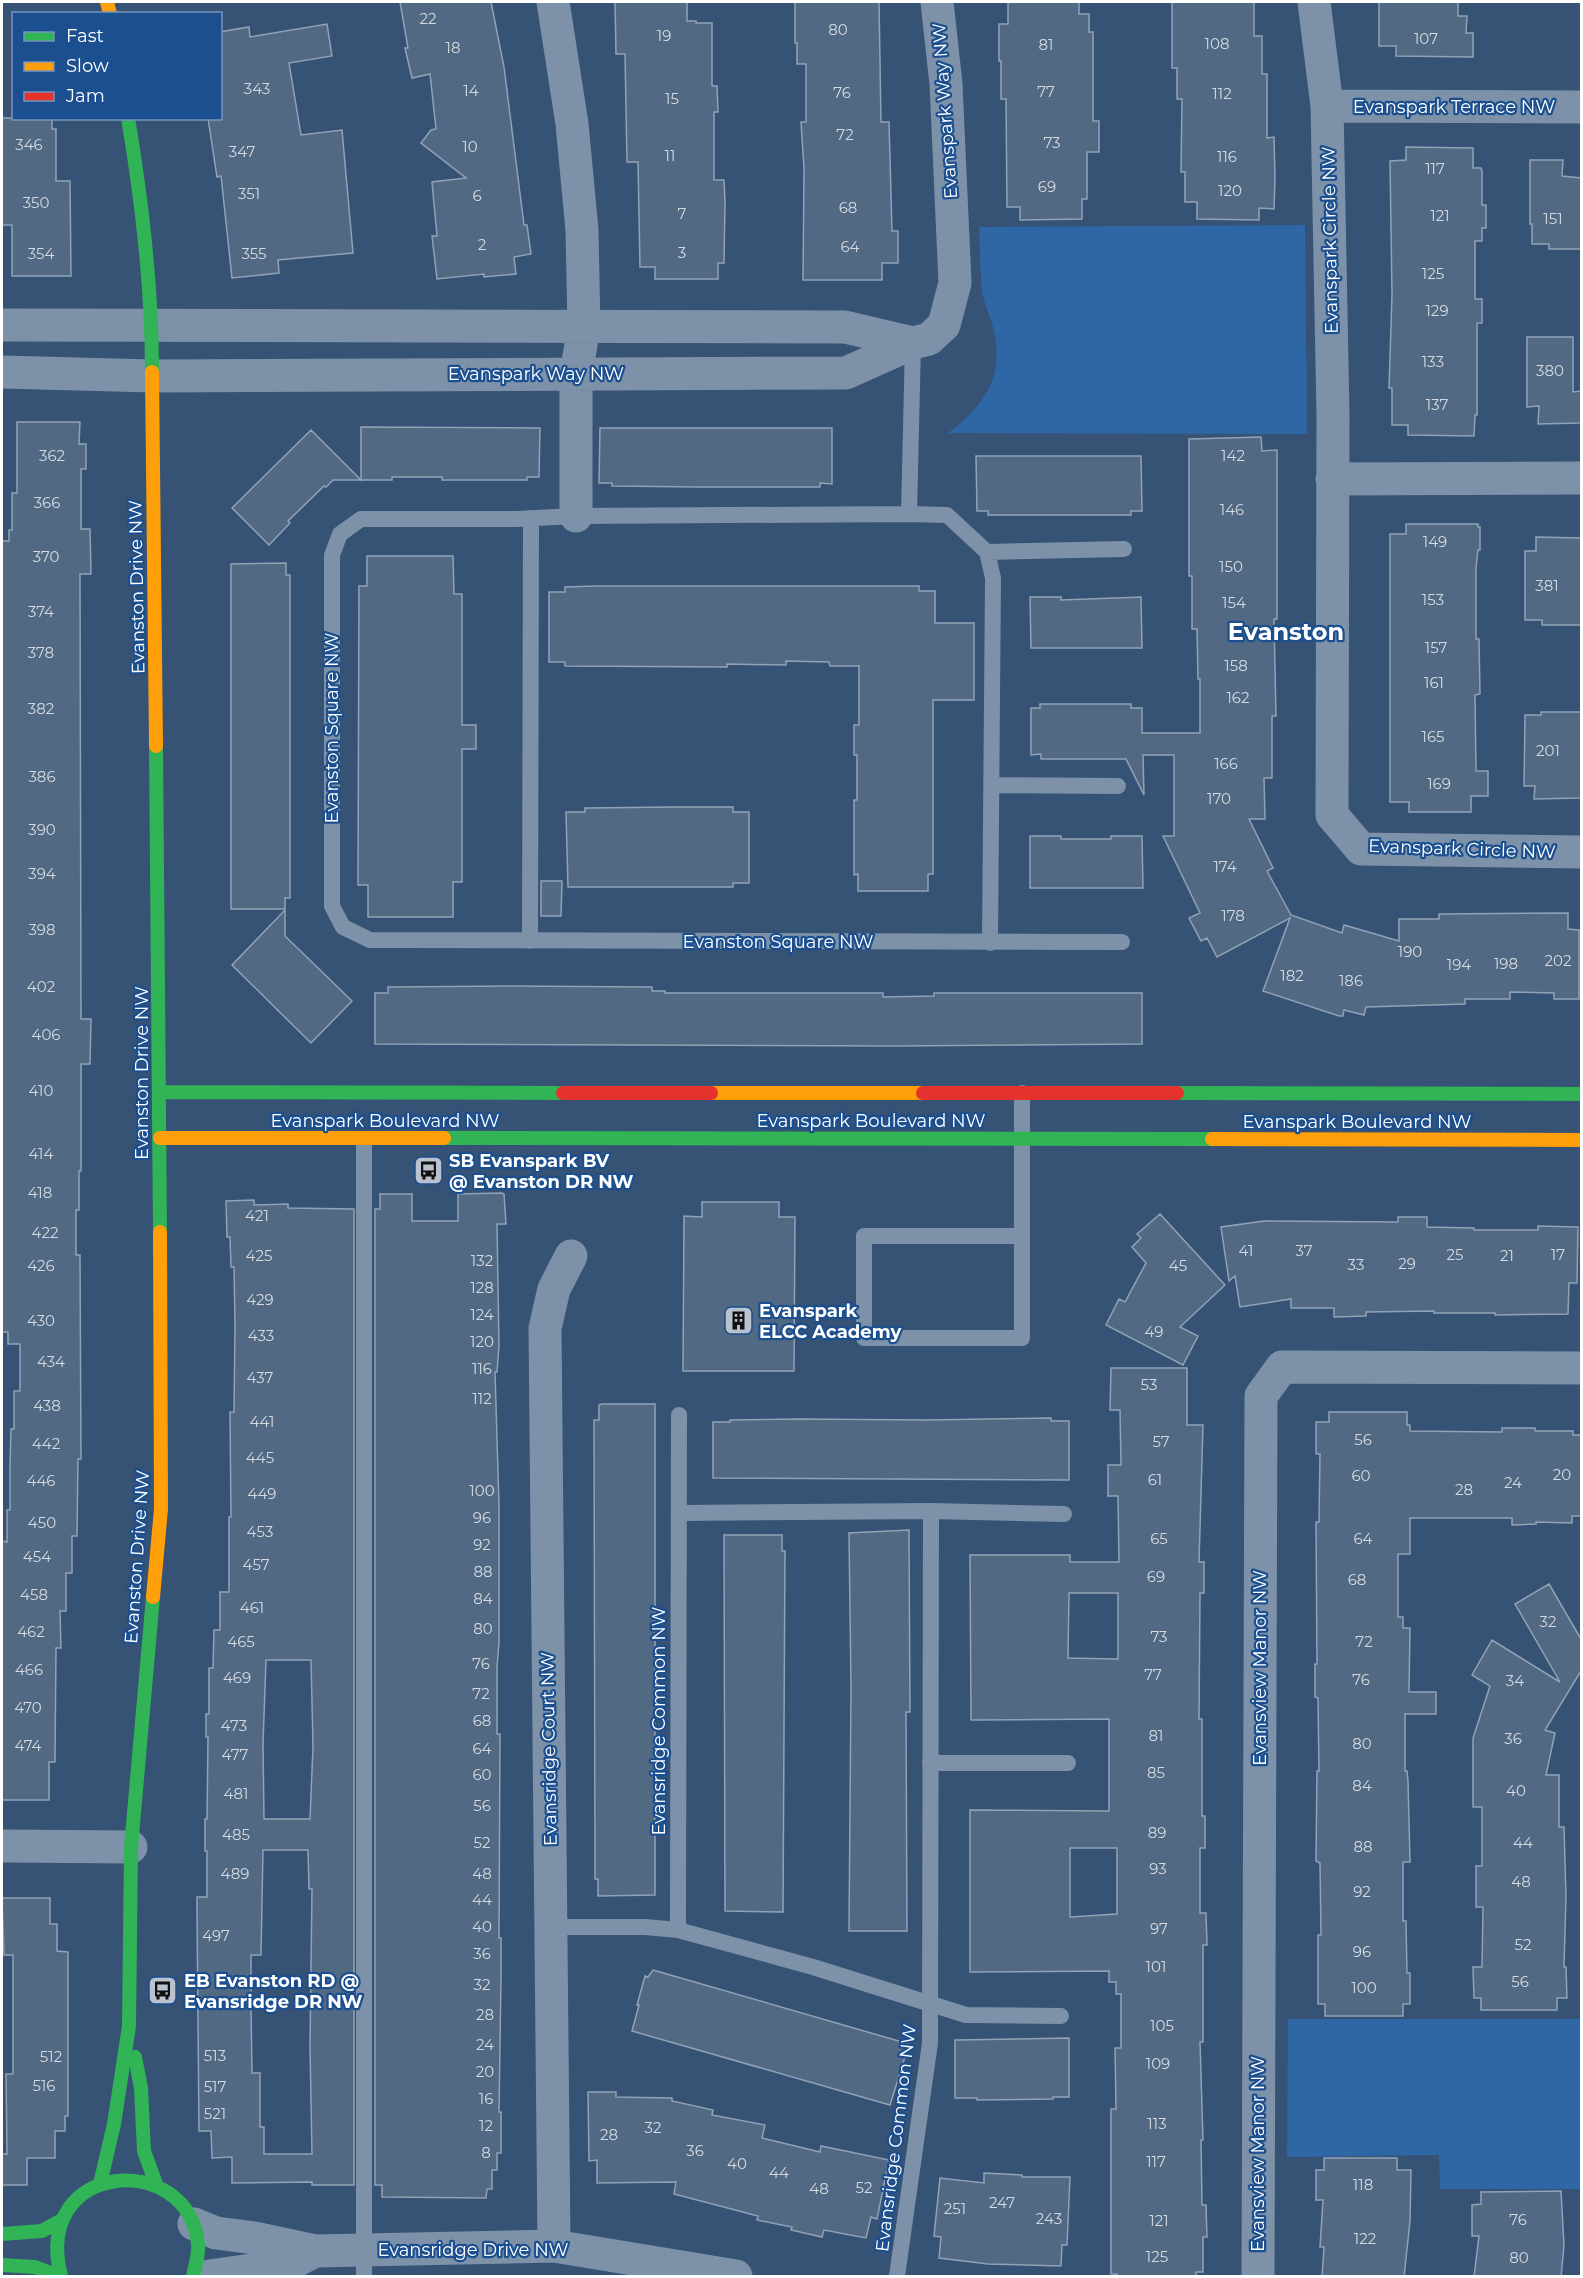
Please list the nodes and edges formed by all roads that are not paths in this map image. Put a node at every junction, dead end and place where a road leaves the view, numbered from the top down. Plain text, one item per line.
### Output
1 (553, 2) edge
2 (937, 2) edge
3 (1314, 2) edge
4 (1328, 106) junction
5 (1581, 107) edge
6 (128, 120) edge
7 (2, 325) edge
8 (152, 326) junction
9 (584, 327) junction
10 (913, 344) junction
11 (2, 372) edge
12 (576, 374) junction
13 (153, 376) junction
14 (1581, 478) edge
15 (1332, 479) junction
16 (909, 514) junction
17 (576, 516) junction
18 (531, 518) junction
19 (1124, 549) dead end
20 (987, 552) junction
21 (992, 785) junction
22 (1118, 786) dead end
23 (1581, 852) edge
24 (530, 941) junction
25 (1122, 942) dead end
26 (990, 943) junction
27 (160, 1092) junction
28 (1022, 1093) junction
29 (1581, 1094) edge
30 (160, 1138) junction
31 (364, 1138) junction
32 (1021, 1139) junction
33 (1581, 1140) edge
34 (1021, 1236) junction
35 (571, 1256) dead end
36 (1581, 1368) edge
37 (679, 1415) dead end
38 (931, 1510) junction
39 (679, 1513) junction
40 (1064, 1514) dead end
41 (930, 1763) junction
42 (1068, 1763) dead end
43 (2, 1846) edge
44 (131, 1847) junction
45 (551, 1927) junction
46 (678, 1930) junction
47 (931, 2004) junction
48 (1061, 2016) dead end
49 (129, 2026) junction
50 (100, 2184) junction
51 (156, 2184) junction
52 (62, 2220) junction
53 (194, 2224) junction
54 (2, 2234) edge
55 (554, 2246) junction
56 (315, 2251) junction
57 (364, 2264) edge
58 (2, 2265) edge
59 (60, 2277) edge
60 (193, 2277) edge
61 (209, 2277) edge
62 (736, 2277) edge
63 (897, 2277) edge
64 (1258, 2277) edge

1 - 9 street
2 - 10 street, Evanspark Way NW
3 - 4 street, Evanspark Circle NW
4 - 5 street, Evanspark Terrace NW
4 - 15 street, Evanspark Circle NW
6 - 8 street, Evanston Drive NW
7 - 8 street
8 - 9 street
8 - 13 street, Evanston Drive NW
9 - 10 street
9 - 12 street
10 - 12 street, Evanspark Way NW
10 - 16 lane
11 - 13 street, Evanspark Way NW
12 - 13 street, Evanspark Way NW
12 - 17 street
13 - 27 street, Evanston Drive NW
14 - 15 street
15 - 23 street, Evanspark Circle NW
16 - 17 lane, Evanston Square NW
16 - 20 lane, Evanston Square NW
17 - 18 lane, Evanston Square NW
18 - 24 lane
18 - 24 lane, Evanston Square NW
19 - 20 lane
20 - 21 lane
21 - 22 lane
21 - 26 lane
24 - 26 lane, Evanston Square NW
25 - 26 lane, Evanston Square NW
27 - 28 street, Evanspark Boulevard NW
27 - 30 street, Evanston Drive NW
28 - 29 street, Evanspark Boulevard NW
28 - 32 lane
30 - 31 street, Evanspark Boulevard NW
30 - 44 street, Evanston Drive NW
31 - 32 street, Evanspark Boulevard NW
31 - 57 lane
32 - 33 street, Evanspark Boulevard NW
32 - 34 lane
34 - 34 lane
35 - 45 street, Evansridge Court NW
36 - 64 street, Evansview Manor NW
37 - 39 lane, Evansridge Common NW
38 - 39 lane
38 - 40 lane
38 - 41 lane, Evansridge Common NW
39 - 46 lane, Evansridge Common NW
41 - 42 lane
41 - 47 lane, Evansridge Common NW
43 - 44 street
44 - 49 street, Evanston Drive NW
45 - 46 lane, Evansridge Common NW
45 - 55 street, Evansridge Court NW
46 - 47 lane, Evansridge Common NW
47 - 48 lane, Evansridge Common NW
47 - 63 lane, Evansridge Common NW
49 - 50 street, Evanston Drive NW
49 - 51 street, Evanston Drive NW
50 - 51 street
50 - 52 street
51 - 53 street
52 - 54 street
52 - 59 street
53 - 56 street, Evansridge Drive NW
53 - 60 street
55 - 57 street, Evansridge Drive NW
55 - 62 street, Evansridge Drive NW
56 - 57 street, Evansridge Drive NW
56 - 61 street, Evansridge Drive NW
58 - 59 street

